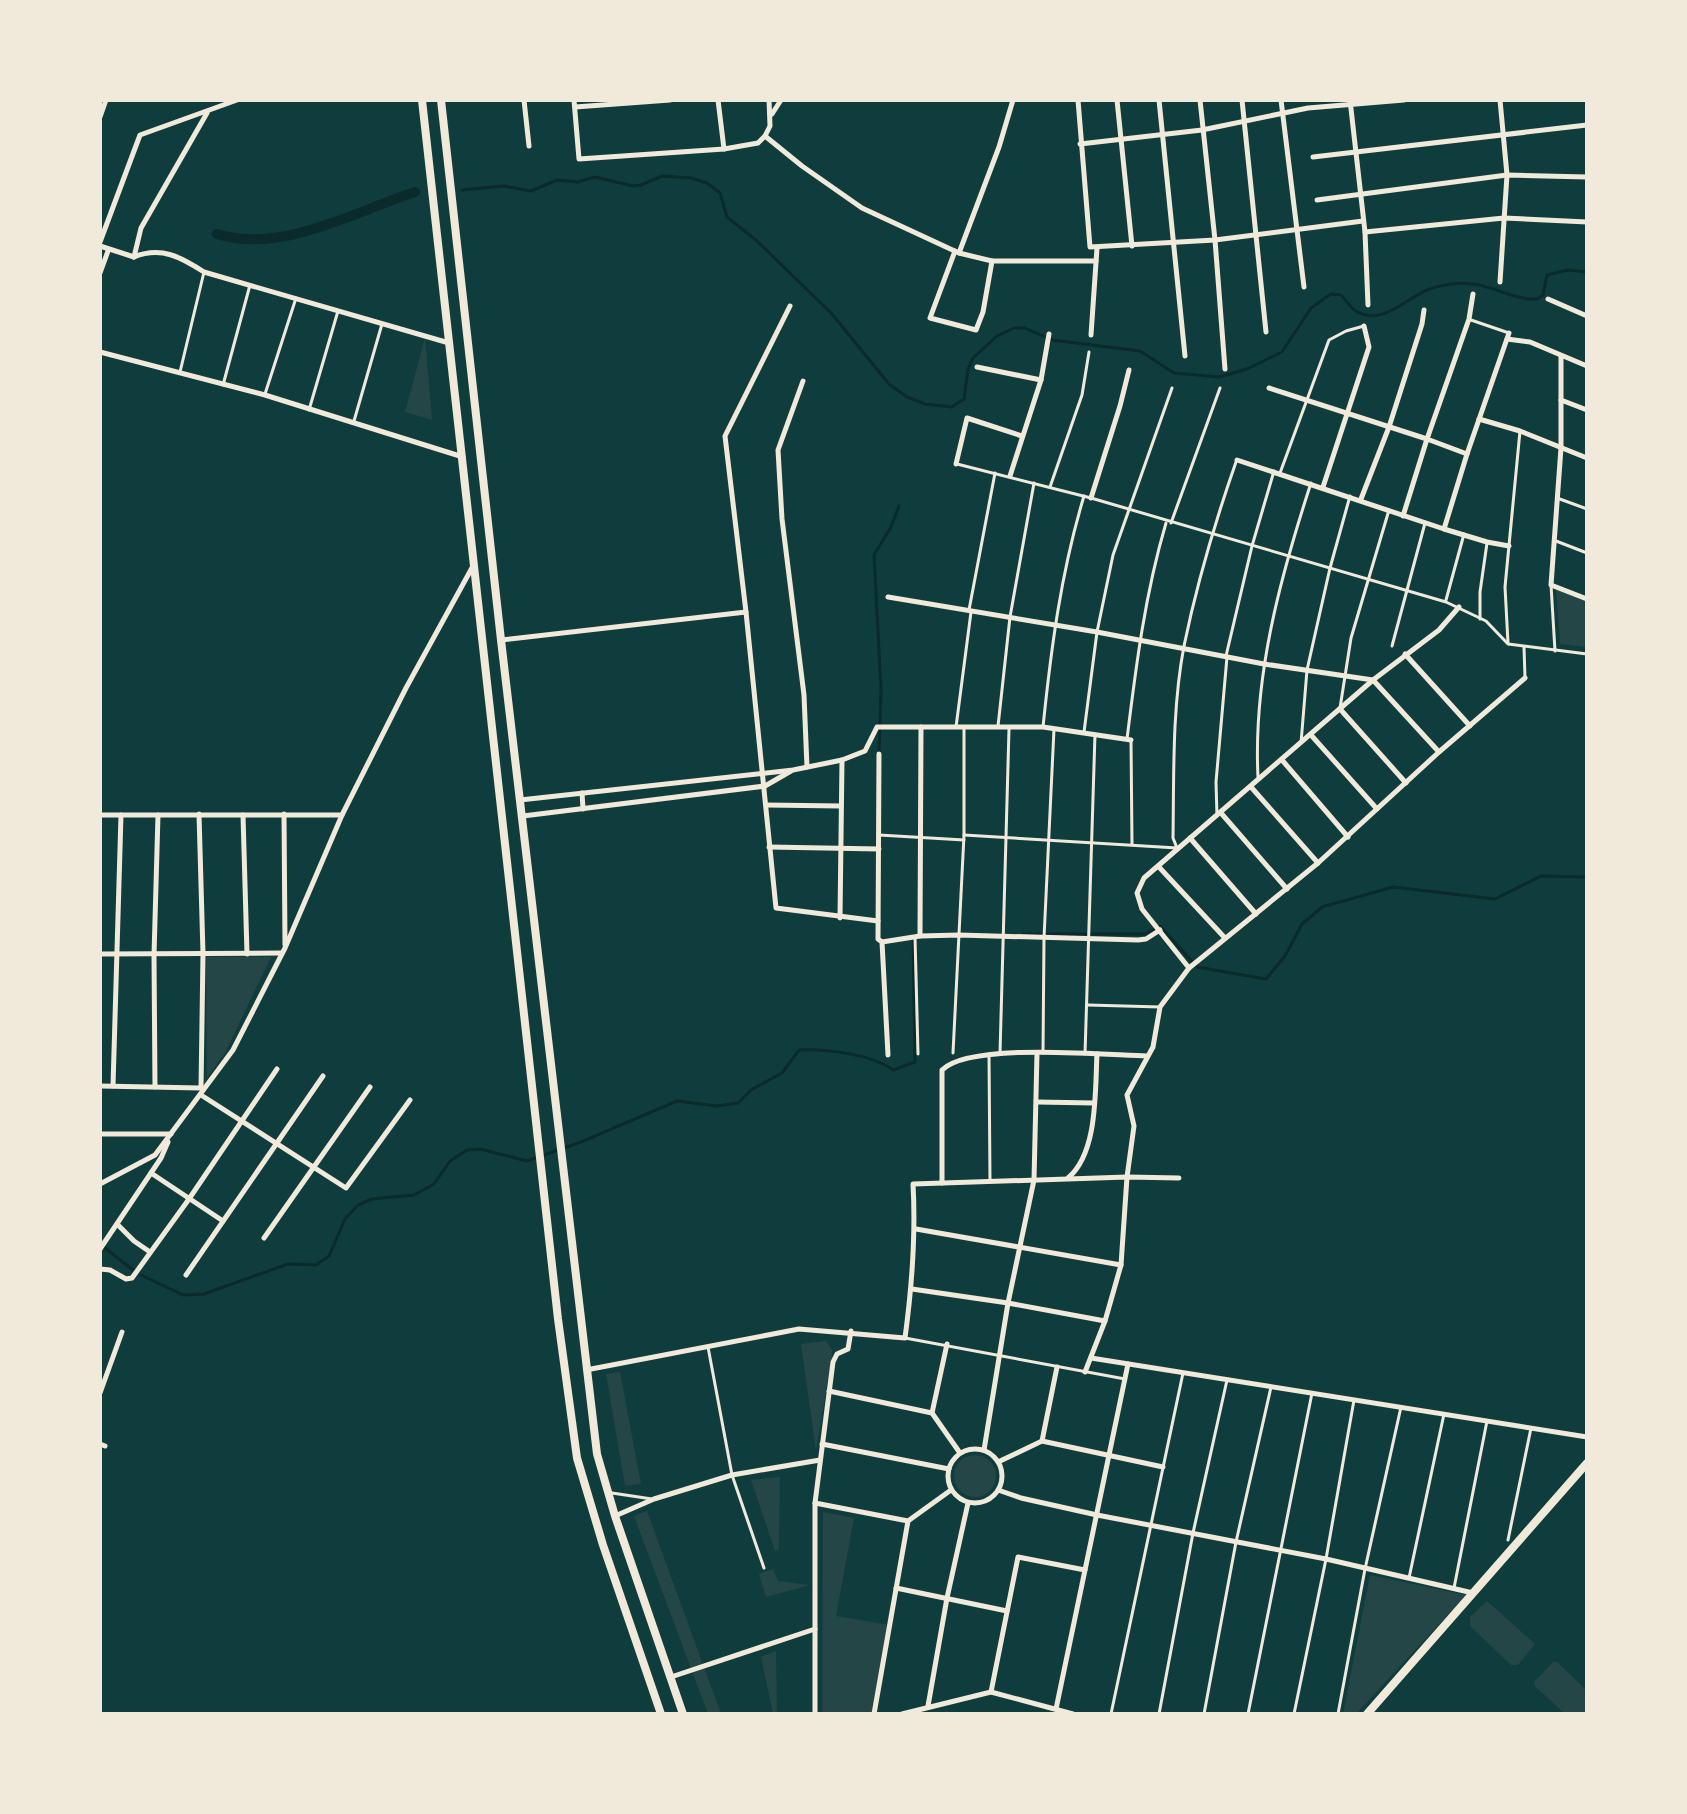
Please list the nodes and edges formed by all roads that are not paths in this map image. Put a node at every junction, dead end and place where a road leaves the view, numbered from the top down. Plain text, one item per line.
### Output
1 (106, 100) edge
2 (237, 100) edge
3 (422, 100) edge
4 (441, 100) edge
5 (524, 100) edge
6 (670, 100) edge
7 (718, 100) edge
8 (769, 100) edge
9 (781, 100) edge
10 (1013, 100) edge
11 (1078, 100) edge
12 (1117, 100) edge
13 (1159, 100) edge
14 (1200, 100) edge
15 (1242, 100) edge
16 (1281, 100) edge
17 (1404, 100) edge
18 (1500, 100) edge
19 (1350, 103) edge
20 (575, 104) edge
21 (207, 112) junction
22 (1282, 113) junction
23 (771, 115) junction
24 (100, 117) edge
25 (1244, 121) junction
26 (1587, 125) edge
27 (1202, 130) junction
28 (1162, 134) junction
29 (1504, 135) junction
30 (765, 136) junction
31 (1121, 139) junction
32 (1080, 144) junction
33 (529, 146) dead end
34 (724, 149) junction
35 (1356, 153) junction
36 (1313, 157) dead end
37 (1507, 175) junction
38 (1587, 177) edge
39 (1361, 194) junction
40 (1317, 200) dead end
41 (1504, 218) junction
42 (1363, 221) junction
43 (1587, 222) edge
44 (1297, 229) junction
45 (1365, 232) junction
46 (1254, 235) junction
47 (1215, 240) junction
48 (1173, 243) junction
49 (100, 244) edge
50 (1132, 246) junction
51 (1093, 248) junction
52 (108, 251) junction
53 (957, 252) junction
54 (134, 257) junction
55 (992, 261) junction
56 (1096, 261) junction
57 (204, 272) junction
58 (100, 273) edge
59 (1500, 282) dead end
60 (250, 285) junction
61 (1304, 287) dead end
62 (1473, 294) dead end
63 (296, 298) junction
64 (1548, 299) dead end
65 (1368, 305) dead end
66 (790, 306) dead end
67 (1424, 310) dead end
68 (338, 311) junction
69 (1587, 316) edge
70 (1469, 319) junction
71 (382, 323) junction
72 (1364, 326) joint
73 (1266, 332) dead end
74 (1049, 334) dead end
75 (1091, 335) dead end
76 (1508, 336) junction
77 (450, 343) junction
78 (100, 352) edge
79 (1089, 352) dead end
80 (1185, 356) dead end
81 (1561, 356) junction
82 (1587, 366) edge
83 (977, 367) dead end
84 (1225, 369) dead end
85 (1129, 370) dead end
86 (180, 372) junction
87 (1041, 380) junction
88 (803, 381) dead end
89 (223, 385) junction
90 (1172, 388) dead end
91 (1220, 388) dead end
92 (1269, 388) dead end
93 (265, 395) junction
94 (1307, 399) junction
95 (1561, 400) junction
96 (309, 410) junction
97 (1587, 410) edge
98 (1348, 413) junction
99 (1479, 419) junction
100 (353, 424) junction
101 (1389, 427) junction
102 (1520, 431) junction
103 (1022, 436) junction
104 (1427, 439) junction
105 (1561, 448) junction
106 (1467, 454) junction
107 (463, 457) junction
108 (1587, 458) edge
109 (1237, 460) joint
110 (956, 464) joint
111 (1277, 472) junction
112 (995, 473) junction
113 (1010, 476) junction
114 (1034, 483) junction
115 (1311, 483) junction
116 (1050, 487) junction
117 (1323, 487) junction
118 (1084, 496) junction
119 (1350, 496) junction
120 (1091, 498) junction
121 (1557, 498) junction
122 (1361, 499) junction
123 (1128, 509) junction
124 (1587, 509) edge
125 (1389, 510) junction
126 (1403, 516) junction
127 (1169, 522) junction
128 (1425, 523) junction
129 (1444, 529) junction
130 (1211, 534) junction
131 (1464, 534) junction
132 (1553, 539) junction
133 (1487, 542) junction
134 (1252, 546) junction
135 (1509, 546) junction
136 (1587, 553) edge
137 (1288, 556) junction
138 (474, 565) junction
139 (1330, 568) junction
140 (1368, 579) junction
141 (1551, 585) junction
142 (1407, 590) junction
143 (888, 597) dead end
144 (1587, 599) edge
145 (1446, 602) junction
146 (1459, 607) junction
147 (970, 610) junction
148 (746, 612) junction
149 (1010, 617) junction
150 (1480, 619) junction
151 (1054, 626) junction
152 (1097, 632) junction
153 (501, 640) junction
154 (1139, 640) junction
155 (1508, 644) junction
156 (1392, 646) dead end
157 (1524, 647) junction
158 (1184, 648) junction
159 (1555, 651) junction
160 (1405, 654) junction
161 (1587, 654) edge
162 (1226, 656) junction
163 (1264, 664) junction
164 (1307, 670) junction
165 (1344, 676) junction
166 (1525, 678) joint
167 (1373, 680) junction
168 (1340, 709) junction
169 (998, 726) junction
170 (1009, 726) junction
171 (1470, 726) junction
172 (921, 727) junction
173 (956, 727) junction
174 (1043, 727) junction
175 (964, 728) junction
176 (1054, 728) junction
177 (1084, 732) junction
178 (1095, 734) junction
179 (1311, 735) junction
180 (1129, 740) junction
181 (1301, 743) junction
182 (1439, 752) junction
183 (879, 754) dead end
184 (842, 760) junction
185 (1282, 760) junction
186 (807, 767) junction
187 (793, 770) junction
188 (764, 773) junction
189 (1258, 781) junction
190 (1406, 783) junction
191 (765, 786) junction
192 (1251, 787) junction
193 (582, 793) junction
194 (520, 800) junction
195 (766, 805) junction
196 (841, 806) junction
197 (583, 809) junction
198 (1377, 809) junction
199 (199, 814) junction
200 (243, 814) junction
201 (284, 814) junction
202 (100, 815) edge
203 (121, 815) junction
204 (158, 815) junction
205 (342, 815) junction
206 (1219, 815) junction
207 (522, 816) junction
208 (879, 835) junction
209 (921, 837) junction
210 (964, 837) junction
211 (1005, 837) junction
212 (1348, 837) junction
213 (1190, 838) junction
214 (1049, 840) junction
215 (1092, 843) junction
216 (1132, 845) junction
217 (769, 847) junction
218 (841, 848) junction
219 (1177, 848) junction
220 (879, 849) junction
221 (1318, 863) junction
222 (1158, 866) junction
223 (1287, 889) junction
224 (1256, 914) junction
225 (840, 918) junction
226 (878, 921) junction
227 (1160, 930) junction
228 (959, 935) junction
229 (1002, 936) junction
230 (918, 937) junction
231 (1044, 938) junction
232 (1089, 938) junction
233 (1225, 938) junction
234 (882, 942) junction
235 (284, 951) junction
236 (100, 954) edge
237 (203, 954) junction
238 (247, 954) junction
239 (115, 955) junction
240 (154, 955) junction
241 (1189, 968) junction
242 (1087, 1005) junction
243 (1160, 1007) junction
244 (953, 1053) dead end
245 (1000, 1053) junction
246 (1040, 1053) junction
247 (918, 1054) dead end
248 (989, 1054) junction
249 (1085, 1054) junction
250 (1097, 1054) junction
251 (888, 1055) dead end
252 (1148, 1056) junction
253 (277, 1069) dead end
254 (323, 1076) dead end
255 (100, 1086) edge
256 (113, 1086) junction
257 (155, 1087) junction
258 (370, 1087) dead end
259 (202, 1090) junction
260 (410, 1100) dead end
261 (1037, 1102) junction
262 (1094, 1103) junction
263 (241, 1121) junction
264 (100, 1134) edge
265 (172, 1134) junction
266 (277, 1144) junction
267 (313, 1167) junction
268 (151, 1173) junction
269 (1127, 1177) junction
270 (1179, 1178) dead end
271 (1067, 1179) junction
272 (1034, 1180) junction
273 (990, 1181) junction
274 (942, 1183) junction
275 (100, 1184) edge
276 (189, 1199) junction
277 (223, 1221) junction
278 (117, 1224) junction
279 (916, 1229) junction
280 (264, 1238) dead end
281 (1021, 1247) junction
282 (100, 1249) edge
283 (150, 1252) junction
284 (1121, 1265) junction
285 (101, 1268) edge
286 (186, 1275) dead end
287 (912, 1289) junction
288 (1008, 1303) junction
289 (1105, 1321) junction
290 (851, 1331) junction
291 (122, 1332) dead end
292 (905, 1338) junction
293 (947, 1344) junction
294 (708, 1347) junction
295 (1000, 1356) junction
296 (1091, 1358) junction
297 (1128, 1364) junction
298 (1057, 1367) junction
299 (585, 1370) junction
300 (1085, 1372) junction
301 (1183, 1373) junction
302 (1125, 1379) junction
303 (1227, 1380) junction
304 (1271, 1387) junction
305 (829, 1391) junction
306 (100, 1393) edge
307 (1312, 1393) junction
308 (1354, 1400) junction
309 (1401, 1407) junction
310 (932, 1413) junction
311 (1444, 1414) junction
312 (1487, 1421) junction
313 (1531, 1428) junction
314 (1587, 1437) edge
315 (1042, 1441) junction
316 (822, 1444) junction
317 (984, 1450) junction
318 (960, 1453) junction
319 (1108, 1456) junction
320 (820, 1460) junction
321 (998, 1462) junction
322 (1587, 1463) edge
323 (1163, 1467) junction
324 (949, 1469) junction
325 (732, 1475) junction
326 (951, 1490) junction
327 (998, 1490) junction
328 (608, 1493) junction
329 (654, 1499) junction
330 (815, 1503) junction
331 (968, 1503) junction
332 (1097, 1515) junction
333 (615, 1516) junction
334 (908, 1521) junction
335 (1150, 1525) junction
336 (1193, 1533) junction
337 (1508, 1540) dead end
338 (1236, 1542) junction
339 (1281, 1551) junction
340 (1326, 1559) junction
341 (764, 1568) dead end
342 (1365, 1569) junction
343 (1085, 1570) junction
344 (1409, 1578) junction
345 (896, 1588) junction
346 (1454, 1588) junction
347 (1474, 1594) junction
348 (947, 1598) junction
349 (1007, 1611) junction
350 (815, 1629) junction
351 (671, 1677) junction
352 (991, 1692) junction
353 (676, 1694) junction
354 (656, 1701) junction
355 (928, 1706) junction
356 (1056, 1709) junction
357 (661, 1714) edge
358 (683, 1714) edge
359 (815, 1714) edge
360 (874, 1714) edge
361 (902, 1714) edge
362 (1073, 1714) edge
363 (1111, 1714) edge
364 (1159, 1714) edge
365 (1204, 1714) edge
366 (1248, 1714) edge
367 (1294, 1714) edge
368 (1338, 1714) edge
369 (1367, 1714) edge

1 - 24 street
2 - 21 street
3 - 77 main road
4 - 153 main road
5 - 33 street
6 - 20 street
7 - 34 street
8 - 23 street
9 - 23 street
10 - 53 street
11 - 32 street
12 - 31 street
13 - 28 street
14 - 27 street
15 - 25 street
16 - 22 street
17 - 19 street
18 - 29 street
19 - 22 street
19 - 35 street
20 - 34 street
21 - 49 street
21 - 54 street
22 - 25 street
22 - 44 street
23 - 30 street
25 - 27 street
25 - 46 street
26 - 29 street
27 - 28 street
27 - 47 street
28 - 31 street
28 - 48 street
29 - 35 street
29 - 37 street
30 - 34 street
30 - 53 street
31 - 32 street
31 - 50 street
32 - 51 street
35 - 36 street
35 - 39 street
37 - 38 street
37 - 39 street
37 - 41 street
39 - 40 street
39 - 42 street
41 - 43 street
41 - 45 street
41 - 59 street
42 - 44 street
42 - 45 street
44 - 46 street
44 - 61 street
45 - 65 street
46 - 47 street
46 - 73 street
47 - 48 street
47 - 84 street
48 - 50 street
48 - 80 street
49 - 52 street
50 - 51 street
51 - 56 street
52 - 54 street
52 - 58 street
53 - 55 street
53 - 55 street
54 - 57 street
55 - 56 street
56 - 75 street
57 - 60 street
57 - 86 lane
60 - 63 street
60 - 89 lane
62 - 70 street
63 - 68 street
63 - 93 lane
64 - 69 street
66 - 148 street
67 - 101 street
68 - 71 street
68 - 96 lane
70 - 76 lane
70 - 104 street
71 - 77 street
71 - 100 lane
72 - 94 lane
72 - 98 street
74 - 87 street
76 - 81 street
76 - 99 street
77 - 107 main road
78 - 86 street
79 - 116 lane
81 - 82 street
81 - 95 street
83 - 87 street
85 - 120 street
86 - 89 street
87 - 103 street
88 - 186 street
89 - 93 street
90 - 123 lane
91 - 127 lane
92 - 94 street
93 - 96 street
94 - 98 street
94 - 111 lane
95 - 97 street
95 - 105 street
96 - 100 street
98 - 101 street
98 - 117 street
99 - 102 street
99 - 106 street
100 - 107 street
101 - 104 street
101 - 122 street
102 - 105 street
102 - 135 lane
103 - 110 street
103 - 113 street
104 - 106 street
104 - 126 street
105 - 108 street
105 - 121 street
106 - 129 street
107 - 138 main road
109 - 111 street
109 - 130 lane
110 - 112 lane
111 - 115 street
111 - 134 lane
112 - 113 lane
112 - 147 lane
113 - 114 lane
114 - 116 lane
114 - 149 lane
115 - 117 street
115 - 137 lane
116 - 118 lane
117 - 119 street
118 - 120 lane
118 - 151 lane
119 - 122 street
119 - 139 lane
120 - 123 lane
121 - 124 lane
121 - 132 street
122 - 125 street
123 - 127 lane
123 - 152 lane
125 - 126 street
125 - 140 lane
126 - 128 street
127 - 130 lane
127 - 154 lane
128 - 129 street
128 - 142 lane
129 - 131 street
130 - 134 lane
130 - 158 lane
131 - 133 street
131 - 145 lane
132 - 136 lane
132 - 141 street
133 - 135 street
133 - 150 lane
134 - 137 lane
134 - 162 lane
135 - 155 lane
137 - 139 lane
137 - 163 lane
138 - 205 street
138 - 354 main road
139 - 140 lane
139 - 164 lane
140 - 142 lane
140 - 165 lane
141 - 144 street
141 - 159 lane
142 - 145 lane
142 - 156 lane
143 - 147 street
145 - 146 lane
146 - 150 lane
146 - 160 street
147 - 149 street
147 - 173 lane
148 - 153 street
148 - 188 street
149 - 151 street
149 - 169 lane
150 - 155 lane
151 - 152 street
151 - 174 lane
152 - 154 street
152 - 177 lane
153 - 194 main road
154 - 158 street
154 - 180 lane
155 - 157 lane
157 - 159 lane
157 - 166 lane
158 - 162 street
158 - 219 lane
159 - 161 lane
160 - 167 street
160 - 171 street
162 - 163 street
162 - 206 lane
163 - 164 street
163 - 189 lane
164 - 165 street
164 - 181 lane
165 - 167 street
165 - 168 lane
166 - 171 street
167 - 168 street
167 - 182 street
168 - 179 street
168 - 190 street
169 - 170 street
169 - 175 street
170 - 174 street
170 - 211 lane
171 - 182 street
172 - 173 street
172 - 184 street
172 - 209 street
173 - 175 street
174 - 176 street
175 - 210 lane
176 - 177 street
176 - 214 lane
177 - 178 street
178 - 180 street
178 - 215 lane
179 - 181 street
179 - 198 street
180 - 216 lane
181 - 185 street
182 - 190 street
183 - 208 street
184 - 186 street
184 - 196 street
185 - 189 street
185 - 212 street
186 - 187 street
187 - 188 street
187 - 191 street
188 - 191 street
188 - 193 street
189 - 192 street
190 - 198 street
191 - 195 street
191 - 197 street
192 - 206 street
192 - 221 street
193 - 194 street
193 - 197 street
194 - 207 main road
195 - 196 street
195 - 217 street
196 - 218 street
197 - 207 street
198 - 212 street
199 - 200 street
199 - 204 street
199 - 237 street
200 - 201 street
200 - 238 street
201 - 205 street
201 - 235 street
202 - 203 street
203 - 204 street
203 - 239 street
204 - 240 street
205 - 235 street
206 - 213 street
206 - 223 street
207 - 299 main road
208 - 209 lane
208 - 220 street
209 - 210 lane
209 - 230 street
210 - 211 lane
210 - 228 lane
211 - 214 lane
211 - 229 lane
212 - 221 street
213 - 219 street
213 - 224 street
214 - 215 lane
214 - 231 lane
215 - 216 lane
215 - 232 lane
216 - 219 lane
217 - 218 street
217 - 225 street
218 - 220 street
218 - 225 street
219 - 222 street
220 - 226 street
221 - 223 street
222 - 227 street
222 - 233 street
223 - 224 street
224 - 233 street
225 - 226 street
226 - 234 street
227 - 232 street
227 - 241 street
228 - 229 street
228 - 230 street
228 - 244 lane
229 - 231 street
229 - 245 lane
230 - 234 street
230 - 247 lane
231 - 232 street
231 - 246 lane
232 - 242 lane
233 - 241 street
234 - 251 street
235 - 238 street
235 - 259 street
236 - 239 street
237 - 238 street
237 - 240 street
237 - 259 street
239 - 240 street
239 - 256 street
240 - 257 street
241 - 243 street
242 - 243 lane
242 - 249 lane
243 - 252 street
245 - 246 street
245 - 248 street
246 - 249 street
246 - 261 street
248 - 273 lane
248 - 274 street
249 - 250 street
250 - 252 street
250 - 262 street
252 - 269 street
253 - 263 street
254 - 266 street
255 - 256 street
256 - 257 street
257 - 259 street
258 - 267 street
259 - 263 street
259 - 265 street
260 - 267 street
261 - 262 street
261 - 272 street
262 - 271 street
263 - 266 street
263 - 276 street
264 - 265 street
265 - 268 street
265 - 275 street
266 - 267 street
266 - 277 street
267 - 280 street
268 - 276 street
268 - 278 street
269 - 270 street
269 - 271 street
269 - 284 street
271 - 272 street
272 - 273 street
272 - 281 street
273 - 274 street
274 - 279 street
276 - 277 street
276 - 283 street
277 - 286 street
278 - 282 street
278 - 283 street
279 - 281 street
279 - 287 street
281 - 284 street
281 - 288 street
283 - 285 street
284 - 289 street
287 - 288 street
287 - 292 street
288 - 289 street
288 - 295 street
289 - 296 street
290 - 292 street
290 - 294 street
290 - 305 street
291 - 306 street
292 - 293 lane
293 - 295 lane
293 - 310 street
294 - 299 street
294 - 325 lane
295 - 298 lane
295 - 317 street
296 - 297 street
296 - 300 street
297 - 301 street
297 - 302 street
298 - 300 lane
298 - 315 street
299 - 328 main road
300 - 302 lane
301 - 303 street
301 - 323 lane
302 - 319 street
303 - 304 street
303 - 336 lane
304 - 307 street
304 - 338 lane
305 - 310 street
305 - 316 street
307 - 308 street
307 - 339 lane
308 - 309 street
308 - 340 lane
309 - 311 street
309 - 342 lane
310 - 318 street
311 - 312 street
311 - 344 lane
312 - 313 street
312 - 346 lane
313 - 314 street
313 - 337 lane
315 - 319 street
315 - 321 street
316 - 320 street
316 - 324 street
317 - 318 street
317 - 321 street
318 - 324 street
319 - 323 street
319 - 332 street
320 - 325 street
320 - 330 street
321 - 327 street
322 - 347 main road
323 - 335 lane
324 - 326 street
325 - 329 street
325 - 341 lane
326 - 331 street
326 - 334 street
327 - 331 street
327 - 332 street
328 - 329 lane
328 - 333 main road
329 - 333 street
330 - 334 street
330 - 350 street
331 - 348 street
332 - 335 street
332 - 343 street
333 - 351 main road
334 - 345 street
335 - 336 street
335 - 363 lane
336 - 338 street
336 - 364 lane
338 - 339 street
338 - 365 lane
339 - 340 street
339 - 366 lane
340 - 342 street
340 - 367 lane
342 - 344 street
342 - 368 lane
343 - 349 street
343 - 356 street
344 - 346 street
345 - 348 street
345 - 360 street
346 - 347 street
347 - 369 main road
348 - 349 street
348 - 355 street
349 - 352 street
350 - 351 street
350 - 359 street
351 - 353 main road
352 - 355 street
352 - 356 street
353 - 354 main road
353 - 358 main road
354 - 357 main road
355 - 361 street
356 - 362 street

